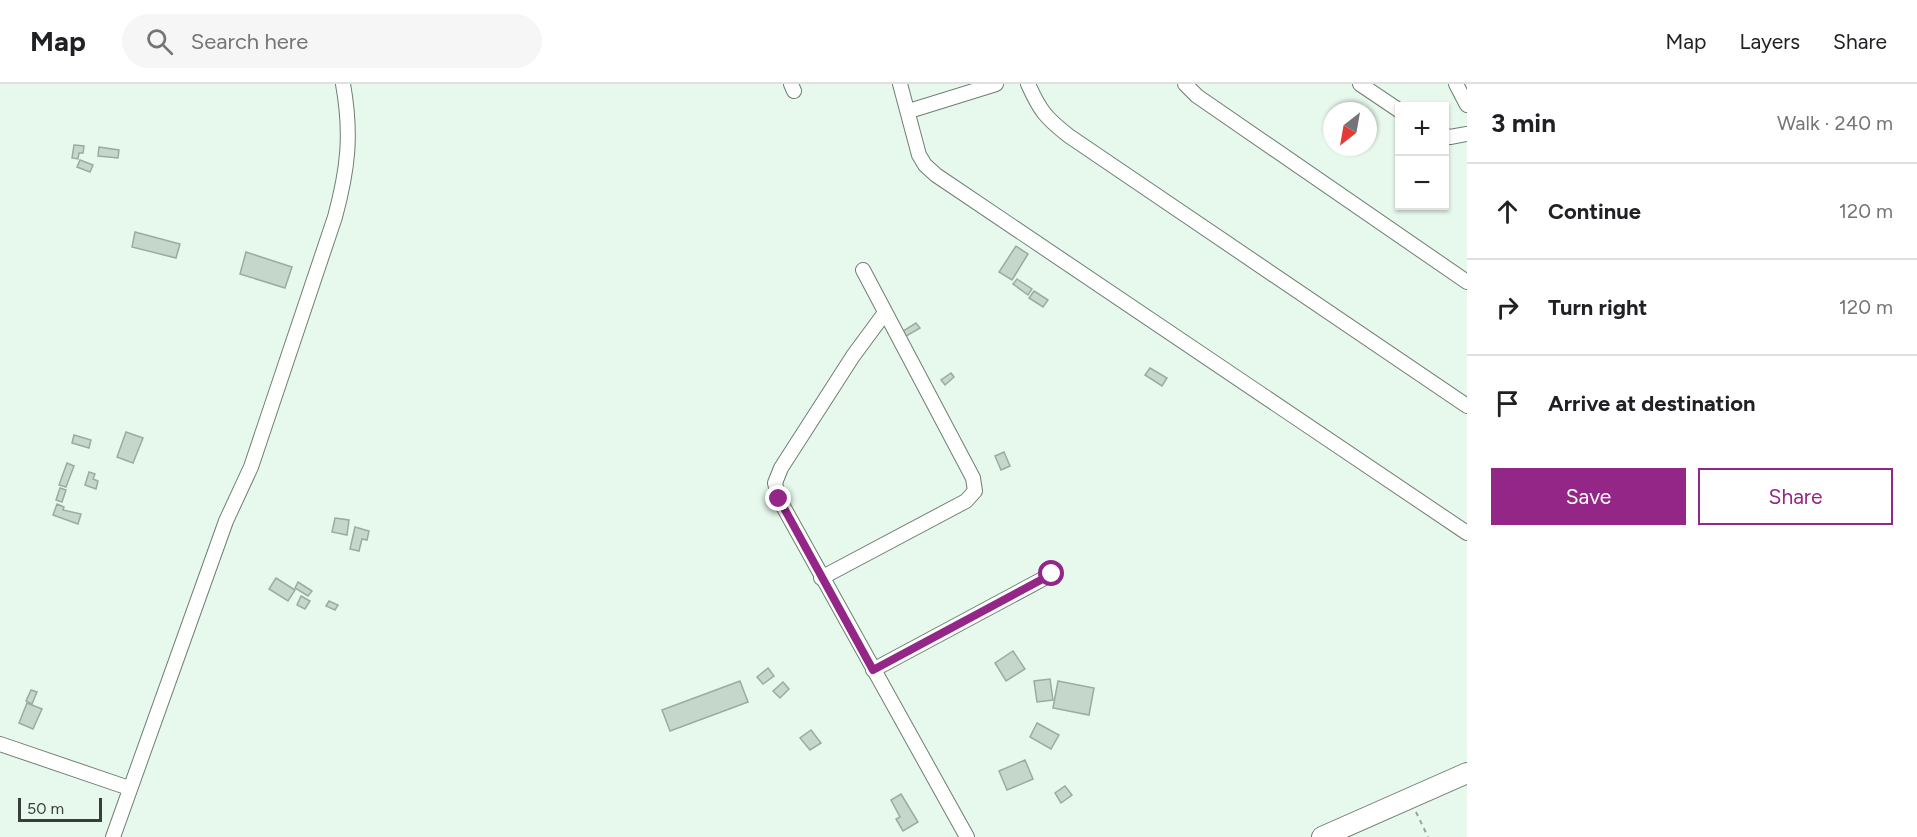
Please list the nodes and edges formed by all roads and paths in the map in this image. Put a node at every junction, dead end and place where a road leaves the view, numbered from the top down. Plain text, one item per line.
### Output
1 (343, 84) edge
2 (900, 84) edge
3 (996, 84) edge
4 (1028, 84) edge
5 (1185, 84) edge
6 (1360, 84) edge
7 (1456, 84) edge
8 (1467, 105) edge
9 (1395, 108) edge
10 (909, 111) junction
11 (1467, 134) edge
12 (1449, 137) edge
13 (862, 270) dead end
14 (1467, 282) edge
15 (884, 314) junction
16 (1467, 406) edge
17 (1467, 533) edge
18 (1052, 574) dead end
19 (821, 578) junction
20 (873, 670) junction
21 (0, 744) edge
22 (1467, 773) edge
23 (129, 788) junction
24 (1409, 798) junction
25 (113, 837) edge
26 (967, 837) edge
27 (1322, 837) edge
28 (1428, 837) edge

1 - 23 street
2 - 10 street
3 - 10 street
4 - 16 street
5 - 14 street
6 - 9 street
7 - 8 street
10 - 17 street
11 - 12 street
13 - 15 street
15 - 19 street
15 - 19 street
18 - 20 street
19 - 20 street
20 - 26 street
21 - 23 street
22 - 24 street
23 - 25 street
24 - 27 street
24 - 28 path

